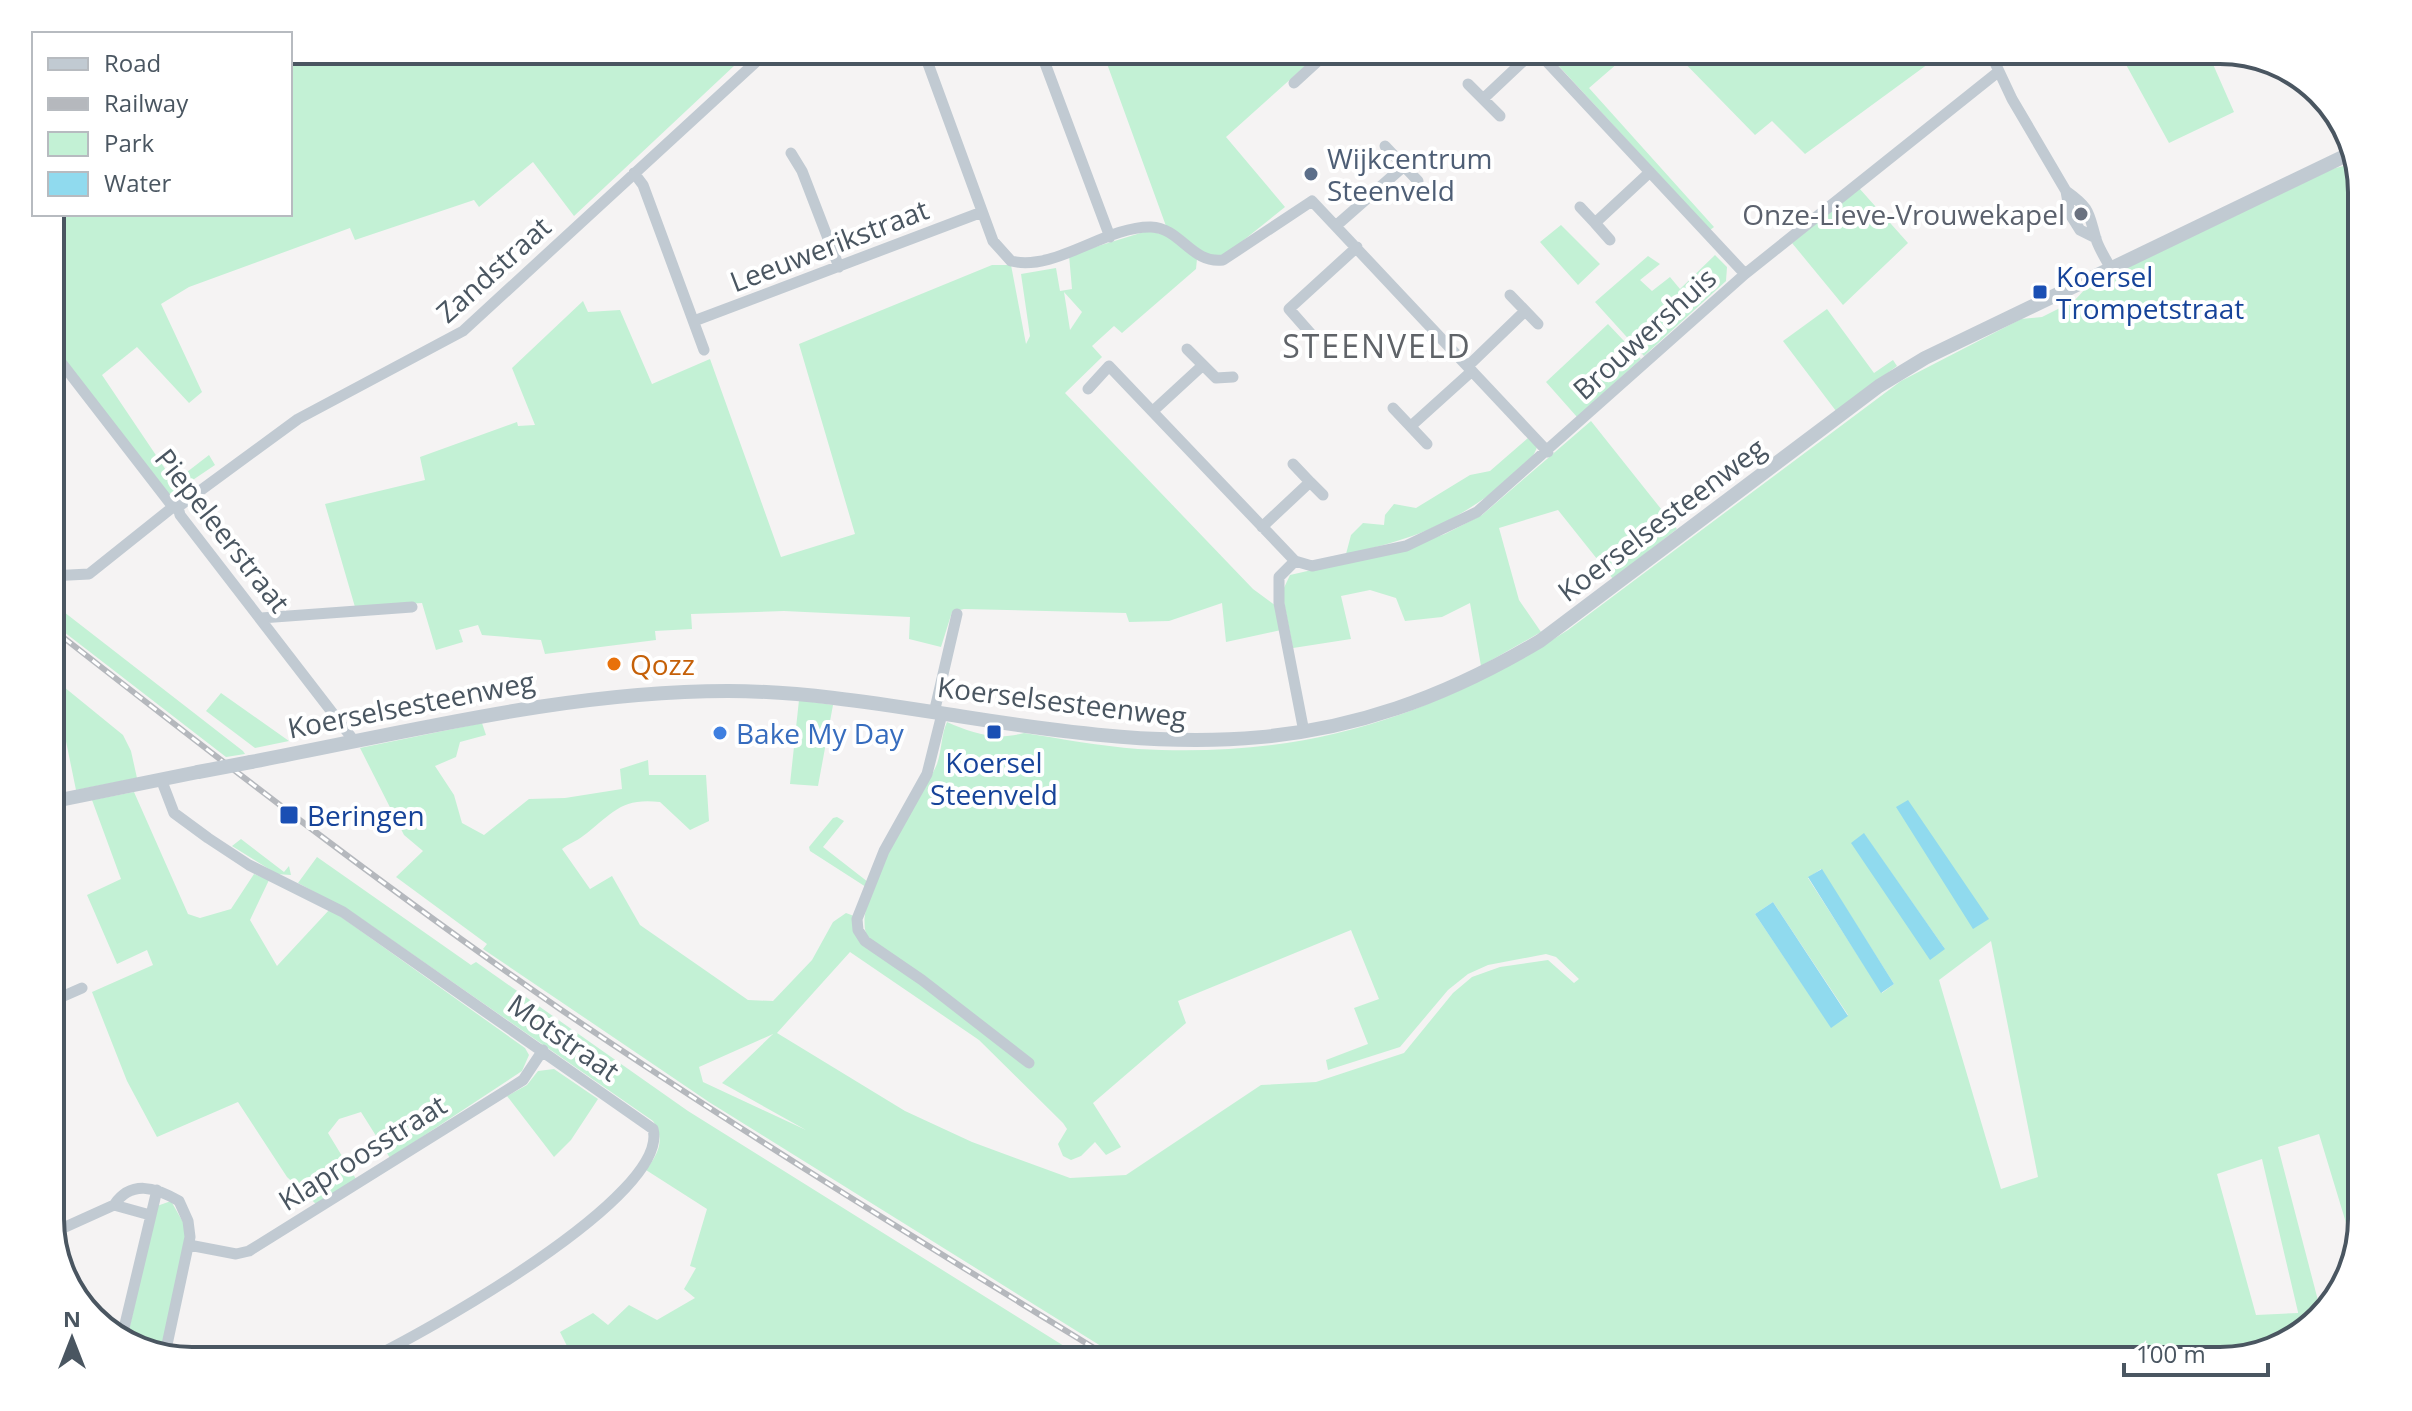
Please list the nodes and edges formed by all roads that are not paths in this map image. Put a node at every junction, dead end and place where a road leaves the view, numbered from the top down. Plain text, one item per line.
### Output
1 (754, 64) edge
2 (928, 64) edge
3 (1045, 64) edge
4 (1315, 64) edge
5 (1521, 64) edge
6 (1549, 64) edge
7 (1995, 64) edge
8 (1998, 72) junction
9 (1294, 83) dead end
10 (1468, 84) dead end
11 (1483, 99) junction
12 (1500, 116) dead end
13 (1385, 146) dead end
14 (791, 153) dead end
15 (2343, 157) edge
16 (1404, 166) junction
17 (1650, 172) junction
18 (634, 173) junction
19 (1418, 181) dead end
20 (2066, 191) junction
21 (1580, 207) dead end
22 (982, 212) junction
23 (1595, 223) junction
24 (1338, 224) junction
25 (1110, 237) junction
26 (2096, 238) junction
27 (1610, 240) dead end
28 (1357, 247) junction
29 (839, 267) junction
30 (2111, 269) junction
31 (1745, 274) junction
32 (1510, 295) dead end
33 (1525, 311) junction
34 (694, 321) junction
35 (1538, 324) dead end
36 (1311, 334) dead end
37 (1187, 349) dead end
38 (704, 350) dead end
39 (1203, 365) junction
40 (64, 366) edge
41 (1470, 369) junction
42 (1233, 377) dead end
43 (1088, 389) dead end
44 (1393, 408) dead end
45 (1153, 411) junction
46 (1411, 426) junction
47 (1427, 444) dead end
48 (1548, 452) junction
49 (1293, 464) dead end
50 (1310, 482) junction
51 (1323, 495) dead end
52 (175, 507) junction
53 (1262, 527) junction
54 (1295, 561) junction
55 (64, 575) edge
56 (412, 607) dead end
57 (957, 614) dead end
58 (261, 618) junction
59 (938, 713) junction
60 (1304, 732) junction
61 (355, 742) junction
62 (161, 779) junction
63 (64, 799) edge
64 (82, 988) dead end
65 (64, 996) edge
66 (543, 1050) junction
67 (1029, 1063) dead end
68 (157, 1190) junction
69 (114, 1205) junction
70 (150, 1215) junction
71 (64, 1228) edge
72 (189, 1245) junction
73 (124, 1327) edge
74 (167, 1344) edge
75 (404, 1347) edge

1 - 18 street, Zandstraat
2 - 22 street
3 - 25 street
4 - 9 street
5 - 11 street
6 - 17 street
7 - 8 street
8 - 20 street
8 - 31 street, Brouwershuis
10 - 11 street
11 - 12 street
13 - 16 street
14 - 29 street
15 - 30 street, Koerselsesteenweg
16 - 19 street
16 - 24 street
17 - 23 street
17 - 31 street
18 - 34 street
18 - 52 street, Zandstraat
20 - 26 street
20 - 26 street
21 - 23 street
22 - 25 street
22 - 29 street, Leeuwerikstraat
23 - 27 street
24 - 25 street
24 - 28 street
26 - 30 street
28 - 36 street
28 - 41 street
29 - 34 street, Leeuwerikstraat
30 - 60 street, Koerselsesteenweg
31 - 48 street, Brouwershuis
32 - 33 street
33 - 35 street
33 - 41 street
34 - 38 street
37 - 39 street
39 - 42 street
39 - 45 street
40 - 52 street, Piepeleerstraat
41 - 46 street
41 - 48 street
43 - 45 street
44 - 46 street
45 - 53 street
46 - 47 street
48 - 54 street, Brouwershuis
49 - 50 street
50 - 51 street
50 - 53 street
52 - 55 street, Zandstraat
52 - 58 street, Piepeleerstraat
53 - 54 street
54 - 60 street
56 - 58 street
57 - 59 street
58 - 61 street, Piepeleerstraat
59 - 60 street, Koerselsesteenweg
59 - 61 street, Koerselsesteenweg
59 - 67 street
61 - 62 street, Koerselsesteenweg, bridge
62 - 63 street, Koerselsesteenweg
62 - 66 street, Motstraat
64 - 65 street
66 - 72 street, Klaproosstraat
66 - 75 street, Motstraat
68 - 69 street
68 - 70 street
68 - 72 street
69 - 70 street
69 - 71 street
70 - 73 street
72 - 74 street

